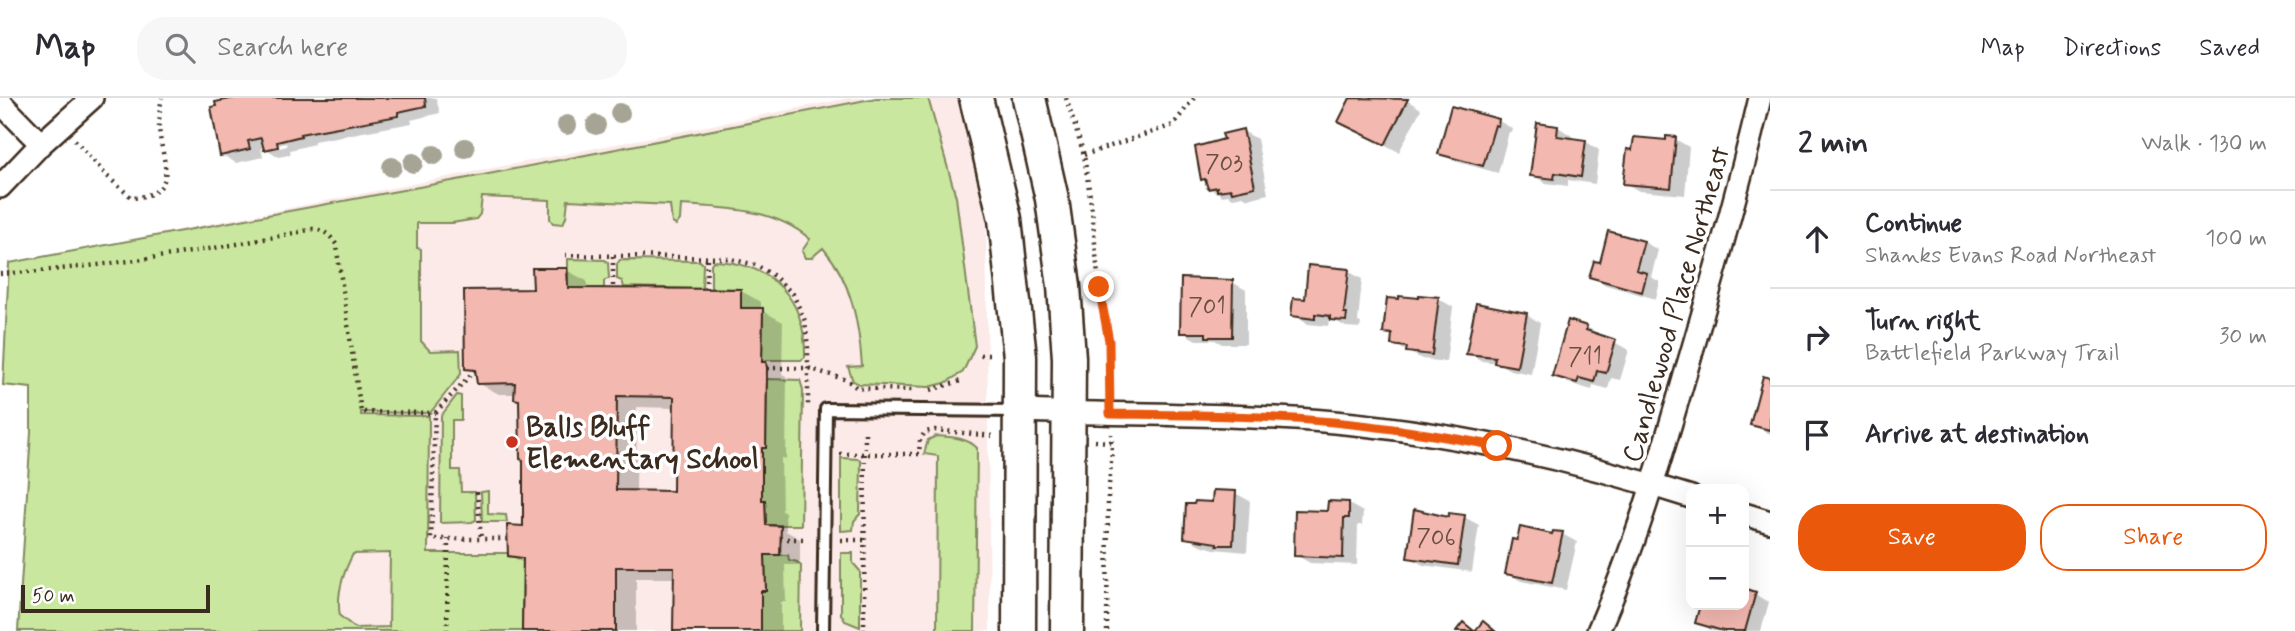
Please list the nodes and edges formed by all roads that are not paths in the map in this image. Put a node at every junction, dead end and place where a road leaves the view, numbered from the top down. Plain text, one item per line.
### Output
1 (92, 98) edge
2 (976, 98) edge
3 (1029, 98) edge
4 (1760, 98) edge
5 (0, 102) edge
6 (41, 144) junction
7 (0, 187) edge
8 (1021, 411) junction
9 (1069, 413) junction
10 (1653, 485) junction
11 (1686, 495) edge
12 (1749, 516) edge
13 (1770, 522) edge
14 (822, 631) edge
15 (1018, 631) edge
16 (1067, 631) edge
17 (1598, 631) edge

1 - 6 street
2 - 8 main road
3 - 9 main road
4 - 10 street, Candlewood Place Northeast
5 - 6 street
6 - 7 street
8 - 9 street
8 - 14 lane
8 - 15 main road
9 - 10 street
9 - 16 main road
10 - 11 street
10 - 17 street, Candlewood Place Northeast
12 - 13 street

